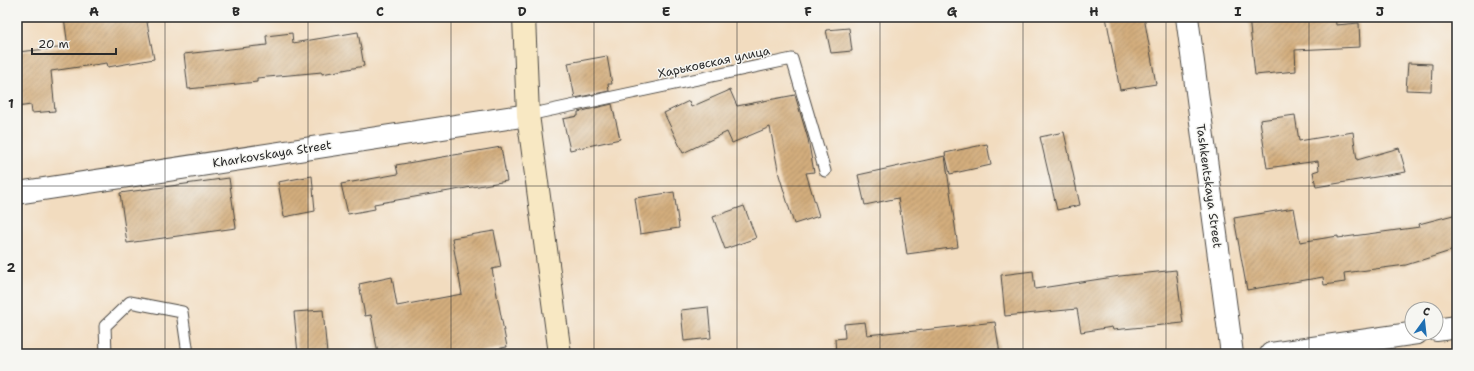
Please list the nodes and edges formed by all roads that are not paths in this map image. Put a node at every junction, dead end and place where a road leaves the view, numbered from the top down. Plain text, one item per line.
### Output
1 (524, 17) edge
2 (1187, 17) edge
3 (528, 115) junction
4 (825, 171) dead end
5 (17, 193) edge
6 (1457, 327) edge
7 (1444, 329) edge
8 (1404, 335) edge
9 (106, 354) edge
10 (188, 354) edge
11 (560, 354) edge
12 (1232, 354) edge
13 (1272, 354) edge

1 - 3 street
2 - 12 street, Tashkentskaya Street
3 - 4 lane, Харьковская улица
3 - 5 street, Kharkovskaya Street
3 - 11 street
6 - 7 street
8 - 13 street
9 - 10 lane

